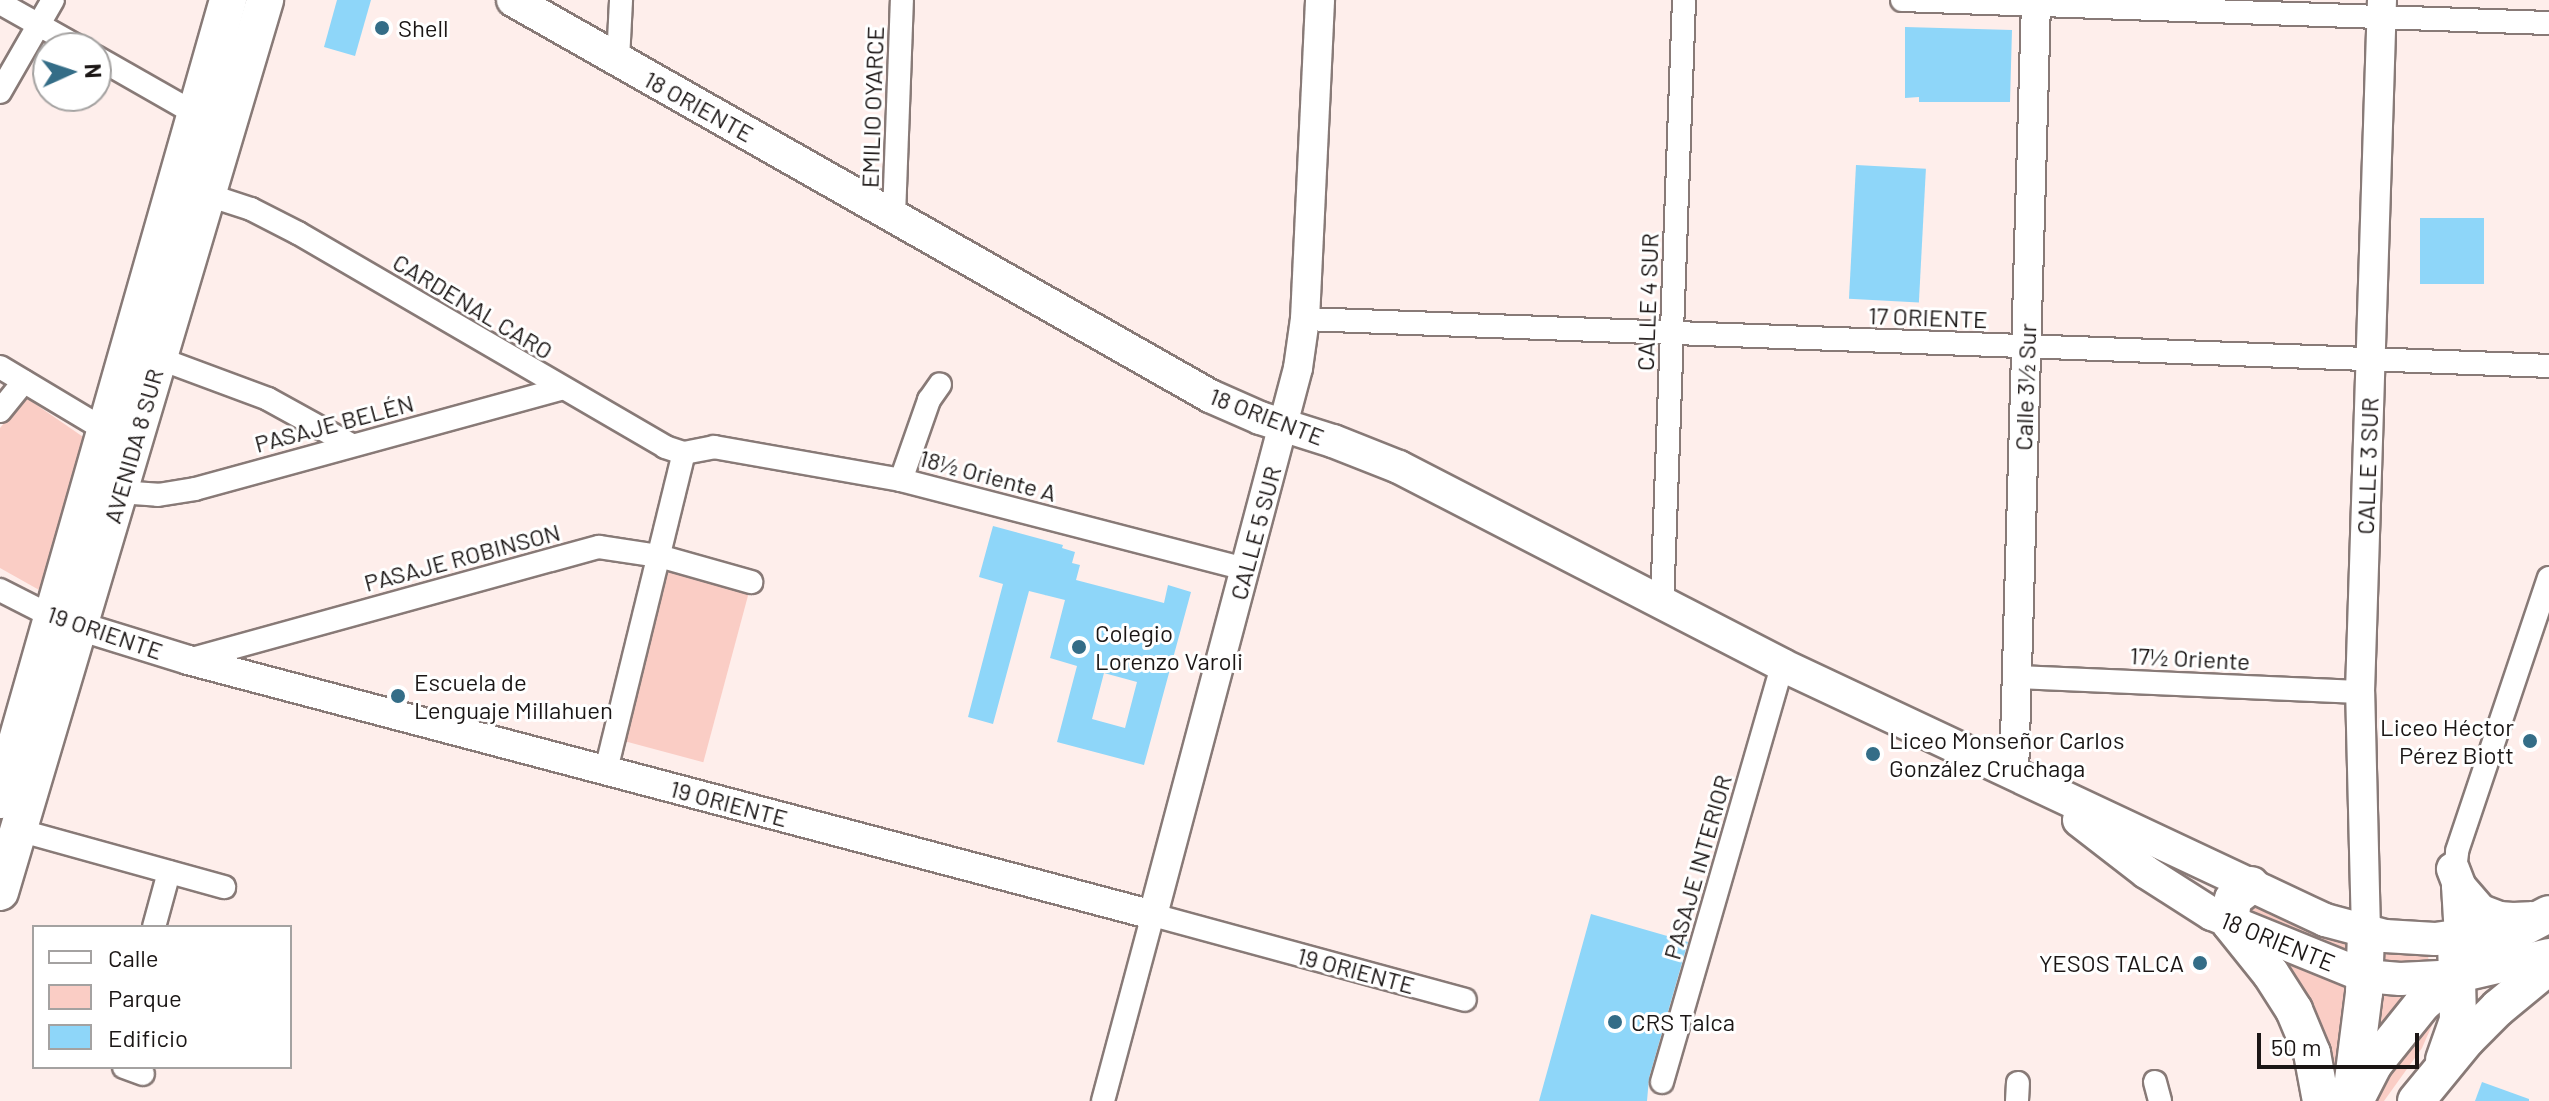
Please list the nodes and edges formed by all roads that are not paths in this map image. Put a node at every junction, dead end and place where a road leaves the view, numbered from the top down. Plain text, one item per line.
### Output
1 (53, 0) edge
2 (228, 0) edge
3 (265, 0) edge
4 (513, 0) edge
5 (621, 0) edge
6 (902, 0) edge
7 (1320, 0) edge
8 (1684, 0) edge
9 (1902, 0) edge
10 (2036, 2) edge
11 (0, 3) edge
12 (2382, 8) edge
13 (2549, 23) edge
14 (39, 25) junction
15 (51, 32) edge
16 (618, 60) junction
17 (112, 66) edge
18 (0, 92) edge
19 (196, 114) junction
20 (205, 194) junction
21 (894, 216) junction
22 (1305, 319) junction
23 (1672, 333) junction
24 (2026, 346) junction
25 (158, 358) junction
26 (2371, 359) junction
27 (2549, 366) edge
28 (0, 367) edge
29 (24, 381) junction
30 (940, 384) dead end
31 (561, 389) junction
32 (0, 411) edge
33 (1283, 426) junction
34 (107, 431) junction
35 (350, 444) junction
36 (684, 453) junction
37 (901, 480) junction
38 (119, 492) junction
39 (659, 556) junction
40 (1245, 569) junction
41 (2549, 578) edge
42 (751, 582) dead end
43 (0, 590) edge
44 (1662, 606) junction
45 (65, 623) junction
46 (188, 660) junction
47 (1782, 665) junction
48 (2017, 677) junction
49 (2360, 692) junction
50 (606, 770) junction
51 (2014, 775) junction
52 (2044, 789) junction
53 (9, 815) edge
54 (2453, 869) junction
55 (169, 872) junction
56 (2251, 885) junction
57 (224, 887) dead end
58 (0, 892) edge
59 (1153, 915) junction
60 (2534, 917) edge
61 (2223, 919) junction
62 (155, 925) edge
63 (2366, 932) junction
64 (2456, 936) junction
65 (2549, 955) edge
66 (2549, 966) edge
67 (2365, 976) junction
68 (2459, 976) junction
69 (1465, 1000) dead end
70 (2438, 1072) junction
71 (1662, 1082) dead end
72 (1103, 1101) edge
73 (2314, 1101) edge
74 (2321, 1101) edge
75 (2352, 1101) edge
76 (2416, 1101) edge

1 - 14 street
2 - 19 main road, AVENIDA 8 SUR
3 - 20 main road, AVENIDA 8 SUR
4 - 16 main road, 18 ORIENTE
5 - 16 street
6 - 21 street, EMILIO OYARCE
7 - 22 street, CALLE 5 SUR
8 - 23 street, CALLE 4 SUR
9 - 10 street
10 - 12 street
10 - 24 street, Calle 3½ Sur
11 - 14 street
12 - 13 street
12 - 26 street, CALLE 3 SUR
14 - 15 street
14 - 18 street
16 - 21 main road, 18 ORIENTE
17 - 19 street
19 - 34 main road, AVENIDA 8 SUR
20 - 25 main road, AVENIDA 8 SUR
20 - 31 street, CARDENAL CARO
21 - 33 main road, 18 ORIENTE
22 - 23 street, 17 ORIENTE
22 - 33 street, CALLE 5 SUR
23 - 24 street, 17 ORIENTE
23 - 44 street, CALLE 4 SUR
24 - 26 street, 17 ORIENTE
24 - 48 street, Calle 3½ Sur
25 - 35 street
25 - 38 main road, AVENIDA 8 SUR
26 - 27 street, 17 ORIENTE
26 - 49 street, CALLE 3 SUR
28 - 29 street
29 - 32 street
29 - 34 street
30 - 37 street
31 - 35 street, PASAJE BELÉN
31 - 36 street, CARDENAL CARO
33 - 40 street, CALLE 5 SUR
33 - 44 main road, 18 ORIENTE
34 - 45 main road, AVENIDA 8 SUR
35 - 38 street, PASAJE BELÉN
36 - 37 street, 18½ Oriente A
36 - 39 street
37 - 40 street, 18½ Oriente A
38 - 45 main road, AVENIDA 8 SUR
39 - 42 street, PASAJE ROBINSON
39 - 46 street, PASAJE ROBINSON
39 - 50 street
40 - 59 street, CALLE 5 SUR
41 - 54 street
43 - 45 street, 19 ORIENTE
44 - 47 main road, 18 ORIENTE
45 - 46 street, 19 ORIENTE
45 - 53 main road, AVENIDA 8 SUR
46 - 50 street, 19 ORIENTE
47 - 51 main road, 18 ORIENTE
47 - 71 street, PASAJE INTERIOR
48 - 49 street, 17½ Oriente
48 - 51 street, Calle 3½ Sur
49 - 63 street, CALLE 3 SUR
50 - 59 street, 19 ORIENTE
51 - 52 main road, 18 ORIENTE
52 - 56 main road, 18 ORIENTE
52 - 61 main road, 18 ORIENTE
53 - 55 street
53 - 58 main road, AVENIDA 8 SUR
54 - 60 main road
54 - 64 street
55 - 57 street
55 - 62 street
56 - 61 main road
56 - 63 main road, 18 ORIENTE
59 - 69 street, 19 ORIENTE
59 - 72 street, CALLE 5 SUR
60 - 64 main road, 18 ORIENTE
60 - 68 main road
61 - 67 main road, 18 ORIENTE
61 - 73 street
61 - 74 main road
63 - 64 main road, 18 ORIENTE
63 - 67 main road
64 - 68 main road
65 - 68 main road, 18 ORIENTE
66 - 70 main road
67 - 68 main road, 18 ORIENTE
67 - 75 main road
68 - 70 main road
68 - 75 main road
70 - 76 main road

